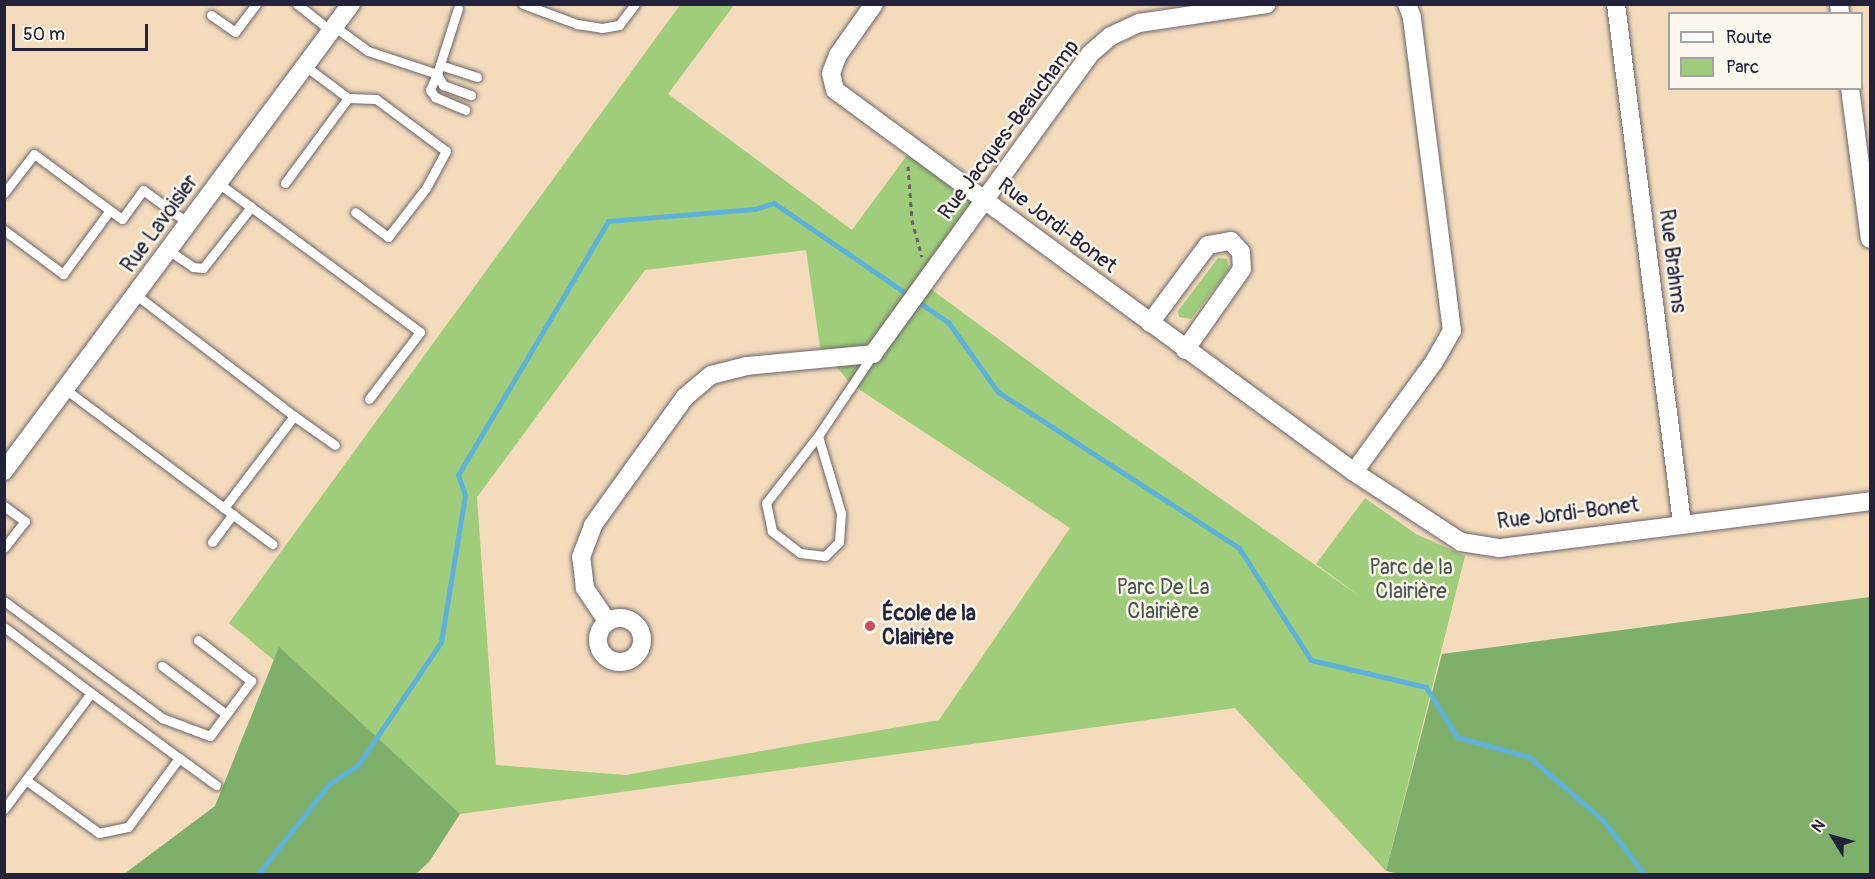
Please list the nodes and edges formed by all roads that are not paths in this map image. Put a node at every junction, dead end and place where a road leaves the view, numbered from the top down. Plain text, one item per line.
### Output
1 (256, 4) edge
2 (297, 4) edge
3 (351, 4) edge
4 (523, 4) edge
5 (635, 4) edge
6 (874, 4) edge
7 (1267, 4) edge
8 (1407, 4) edge
9 (1616, 4) edge
10 (458, 8) dead end
11 (211, 15) dead end
12 (333, 29) junction
13 (305, 66) junction
14 (438, 70) junction
15 (477, 77) dead end
16 (1850, 90) edge
17 (471, 95) dead end
18 (348, 98) junction
19 (465, 110) dead end
20 (218, 183) junction
21 (285, 183) dead end
22 (4, 193) edge
23 (985, 200) junction
24 (251, 207) junction
25 (110, 210) junction
26 (356, 212) dead end
27 (188, 223) junction
28 (4, 230) edge
29 (1870, 238) edge
30 (168, 250) junction
31 (135, 294) junction
32 (1150, 323) junction
33 (1185, 350) junction
34 (873, 354) junction
35 (65, 389) junction
36 (369, 399) dead end
37 (294, 416) junction
38 (818, 436) junction
39 (334, 445) dead end
40 (7, 464) edge
41 (1354, 472) junction
42 (1870, 501) edge
43 (4, 506) edge
44 (229, 511) junction
45 (1682, 523) junction
46 (212, 542) dead end
47 (272, 544) dead end
48 (4, 548) edge
49 (4, 601) edge
50 (607, 621) dead end
51 (4, 627) edge
52 (198, 640) dead end
53 (162, 666) dead end
54 (91, 693) junction
55 (226, 714) junction
56 (179, 758) junction
57 (26, 780) junction
58 (216, 785) dead end
59 (4, 809) edge

1 - 11 lane
2 - 12 lane
3 - 12 street, Rue Lavoisier
4 - 5 lane
6 - 23 street, Rue Jordi-Bonet
7 - 23 street, Rue Jacques-Beauchamp
8 - 41 street
9 - 45 street, Rue Brahms
10 - 14 lane
12 - 13 street, Rue Lavoisier
12 - 14 lane
13 - 18 lane
13 - 20 street, Rue Lavoisier
14 - 15 lane
14 - 17 lane
14 - 19 lane
16 - 29 street
18 - 21 lane
18 - 26 lane
20 - 24 lane
20 - 27 street, Rue Lavoisier
22 - 25 lane
23 - 32 street, Rue Jordi-Bonet
23 - 34 street, Rue Jacques-Beauchamp
24 - 30 lane
24 - 36 lane
25 - 27 lane
25 - 28 lane
27 - 30 street, Rue Lavoisier
30 - 31 street, Rue Lavoisier
31 - 35 street, Rue Lavoisier
31 - 37 lane
32 - 33 street, Rue Jordi-Bonet
32 - 33 street
33 - 41 street, Rue Jordi-Bonet
34 - 38 lane
34 - 50 street
35 - 40 street, Rue Lavoisier
35 - 44 lane
37 - 39 lane
37 - 44 lane
38 - 38 lane
41 - 45 street, Rue Jordi-Bonet
42 - 45 street, Rue Jordi-Bonet
43 - 48 lane
44 - 46 lane
44 - 47 lane
49 - 55 lane
51 - 54 lane
52 - 55 lane
53 - 55 lane
54 - 56 lane
54 - 57 lane
56 - 57 lane
56 - 58 lane
57 - 59 lane

